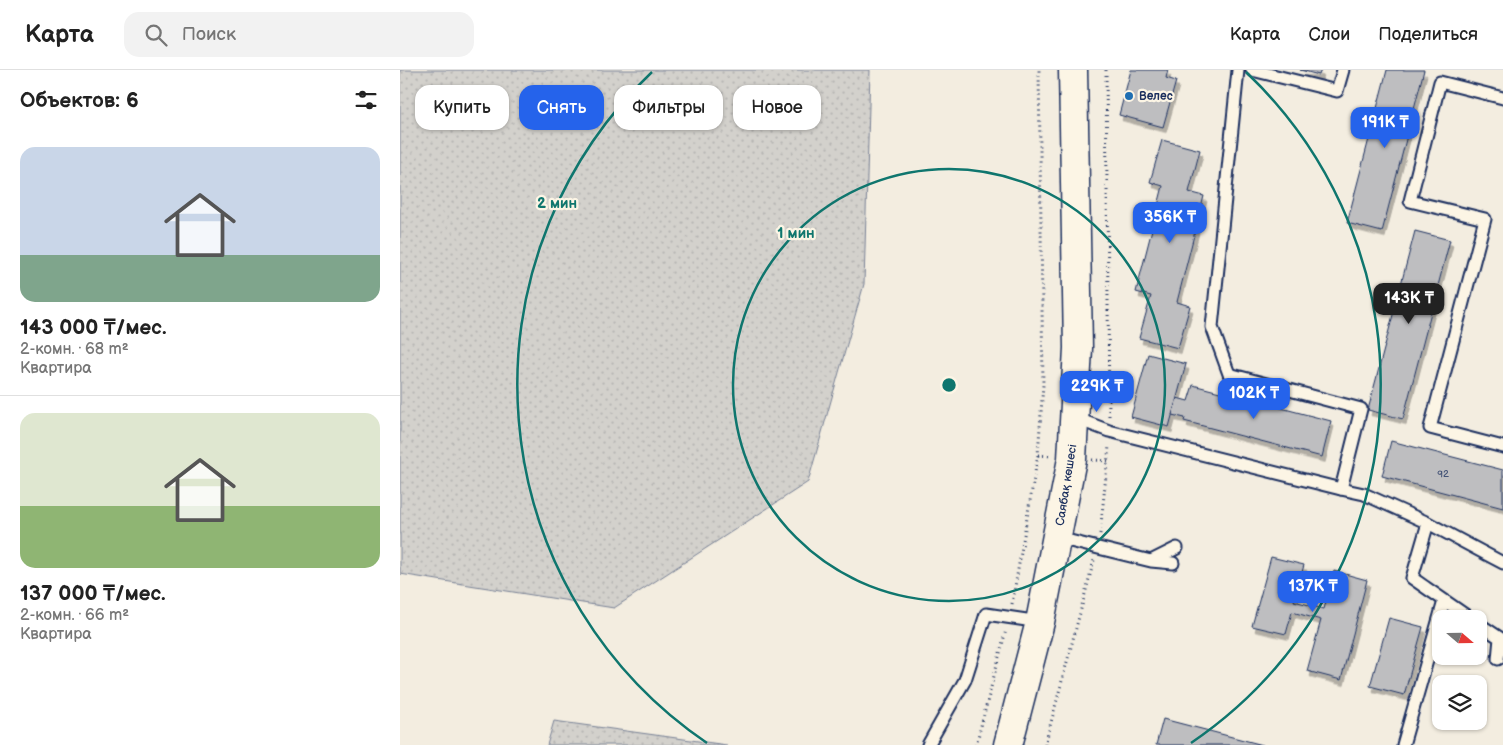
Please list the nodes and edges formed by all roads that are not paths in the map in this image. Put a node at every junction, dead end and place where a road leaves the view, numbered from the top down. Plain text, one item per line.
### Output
1 (1072, 70) edge
2 (1238, 70) edge
3 (1252, 70) edge
4 (1342, 70) edge
5 (1503, 98) edge
6 (1075, 418) junction
7 (1503, 447) edge
8 (1341, 489) junction
9 (1428, 523) junction
10 (1058, 538) junction
11 (1177, 548) dead end
12 (1151, 561) junction
13 (1173, 563) dead end
14 (1503, 563) edge
15 (1444, 601) junction
16 (1458, 610) edge
17 (1040, 622) junction
18 (1488, 630) edge
19 (1498, 660) dead end
20 (928, 745) edge
21 (1008, 745) edge
22 (1403, 745) edge

1 - 6 street, Саябақ көшесі
2 - 8 lane
3 - 4 lane
5 - 7 lane
6 - 8 lane
6 - 10 street, Саябақ көшесі
8 - 9 lane
9 - 14 lane
9 - 15 lane
10 - 12 lane
10 - 17 street, Саябақ көшесі
11 - 12 lane
12 - 13 lane
15 - 16 lane
15 - 22 lane
17 - 20 lane
17 - 21 street, Саябақ көшесі
18 - 19 lane

